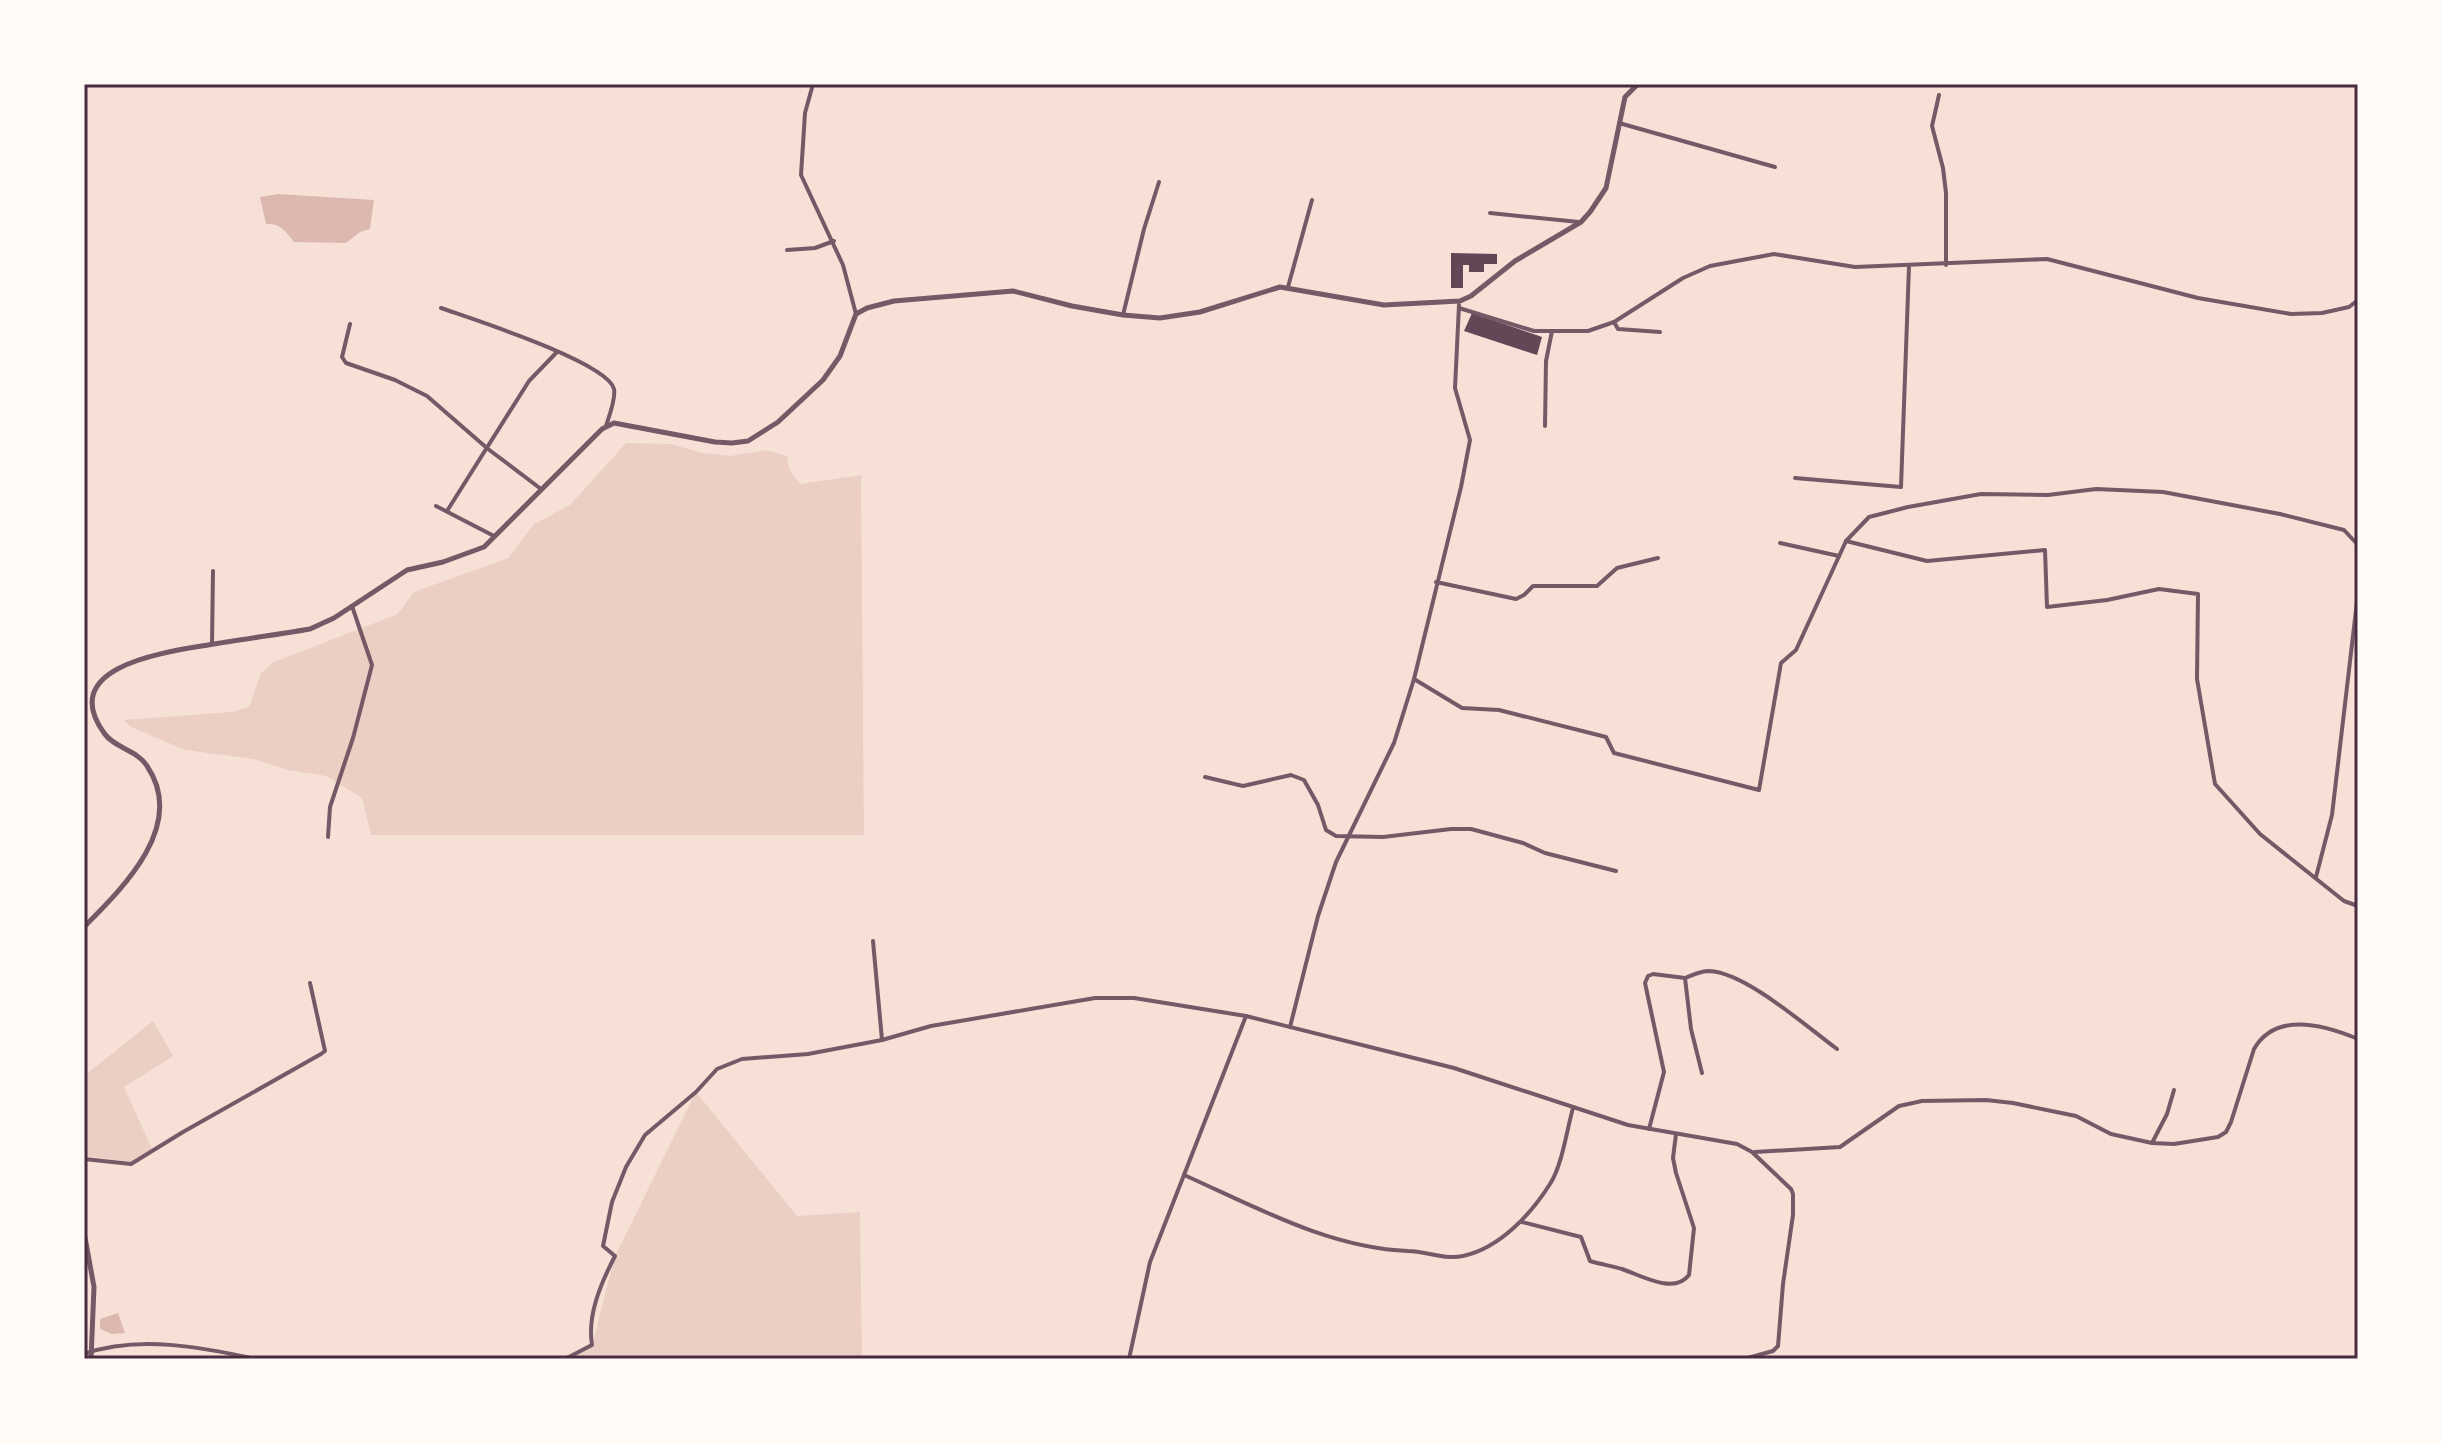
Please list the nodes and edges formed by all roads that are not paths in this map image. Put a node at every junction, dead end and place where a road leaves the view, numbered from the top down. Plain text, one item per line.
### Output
1 (813, 84) edge
2 (1638, 84) edge
3 (1939, 95) dead end
4 (1619, 123) junction
5 (1775, 167) dead end
6 (1159, 182) dead end
7 (1312, 200) dead end
8 (1490, 213) dead end
9 (1581, 222) junction
10 (834, 241) junction
11 (787, 250) dead end
12 (1946, 265) junction
13 (1909, 266) junction
14 (1288, 287) junction
15 (2358, 300) edge
16 (1459, 304) junction
17 (441, 308) dead end
18 (856, 314) junction
19 (1123, 315) junction
20 (1614, 322) junction
21 (350, 324) dead end
22 (1552, 331) junction
23 (1660, 332) dead end
24 (557, 352) junction
25 (606, 426) junction
26 (1545, 426) dead end
27 (488, 449) junction
28 (1795, 478) dead end
29 (541, 489) junction
30 (436, 506) dead end
31 (447, 511) junction
32 (496, 538) junction
33 (1846, 541) junction
34 (1780, 543) dead end
35 (2358, 545) edge
36 (1839, 556) junction
37 (1658, 558) dead end
38 (213, 571) dead end
39 (1436, 582) junction
40 (2358, 593) edge
41 (352, 606) junction
42 (212, 644) junction
43 (1414, 679) junction
44 (1205, 777) dead end
45 (328, 837) dead end
46 (1351, 837) junction
47 (1616, 871) dead end
48 (2316, 877) junction
49 (2358, 906) edge
50 (84, 927) edge
51 (873, 941) dead end
52 (1685, 978) junction
53 (310, 983) dead end
54 (1246, 1016) junction
55 (1290, 1027) junction
56 (2358, 1039) edge
57 (882, 1040) junction
58 (1837, 1049) dead end
59 (1702, 1073) dead end
60 (2174, 1090) dead end
61 (1573, 1108) junction
62 (1649, 1129) junction
63 (1676, 1134) junction
64 (2152, 1143) junction
65 (1752, 1152) junction
66 (84, 1159) edge
67 (1184, 1175) junction
68 (1521, 1222) junction
69 (84, 1232) edge
70 (84, 1354) edge
71 (92, 1355) edge
72 (256, 1359) edge
73 (565, 1359) edge
74 (1129, 1359) edge
75 (1744, 1359) edge

1 - 10 street
2 - 4 street
3 - 12 street
4 - 5 street
4 - 9 street
6 - 19 street
7 - 14 street
8 - 9 street
9 - 16 street
10 - 11 street
10 - 18 street
12 - 13 street
12 - 15 street
13 - 20 street
13 - 28 street
14 - 16 street
14 - 19 street
16 - 22 street
16 - 39 street
17 - 24 street
18 - 19 street
18 - 25 street
20 - 22 street
20 - 23 street
21 - 27 street
22 - 26 street
24 - 25 street
24 - 27 street
25 - 29 street
27 - 29 street
27 - 31 street
29 - 32 street
30 - 31 street
31 - 32 street
32 - 41 street
33 - 35 street
33 - 36 street
33 - 48 street
34 - 36 street
36 - 43 street
37 - 39 street
38 - 42 street
39 - 43 street
40 - 48 street
41 - 42 street
41 - 45 street
42 - 50 street
43 - 46 street
44 - 46 street
46 - 47 street
46 - 55 street
48 - 49 street
51 - 57 street
52 - 58 street
52 - 59 street
52 - 62 street
53 - 66 street
54 - 55 street
54 - 57 street
54 - 67 street
55 - 61 street
56 - 64 street
57 - 73 street
60 - 64 street
61 - 62 street
61 - 68 street
62 - 63 street
63 - 65 street
63 - 68 street
64 - 65 street
65 - 75 street
67 - 68 street
67 - 74 street
69 - 71 street
70 - 71 street
71 - 72 street

